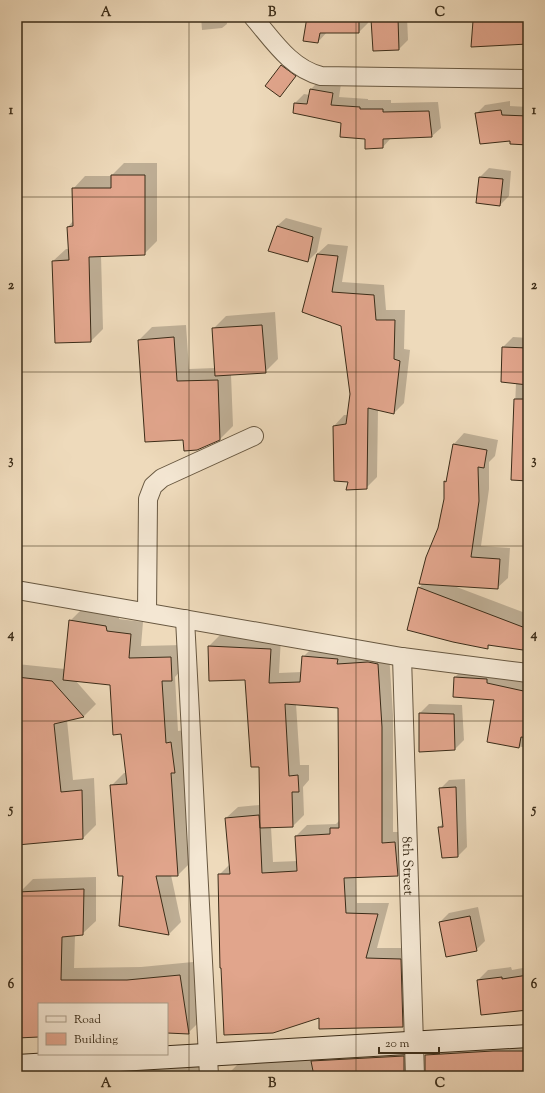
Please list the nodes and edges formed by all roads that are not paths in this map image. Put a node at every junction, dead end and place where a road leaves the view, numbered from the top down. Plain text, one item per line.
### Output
1 (253, 17) edge
2 (528, 79) edge
3 (254, 436) dead end
4 (17, 590) edge
5 (147, 612) junction
6 (185, 619) junction
7 (402, 657) junction
8 (528, 673) edge
9 (528, 1036) edge
10 (413, 1043) junction
11 (208, 1065) edge
12 (17, 1066) edge
13 (415, 1076) edge

1 - 2 street
3 - 5 street
4 - 5 street
5 - 6 street
6 - 7 street
6 - 11 street
7 - 8 street
7 - 10 street, 8th Street
9 - 10 main road
10 - 11 main road
10 - 13 street, 8th Street
11 - 12 main road

